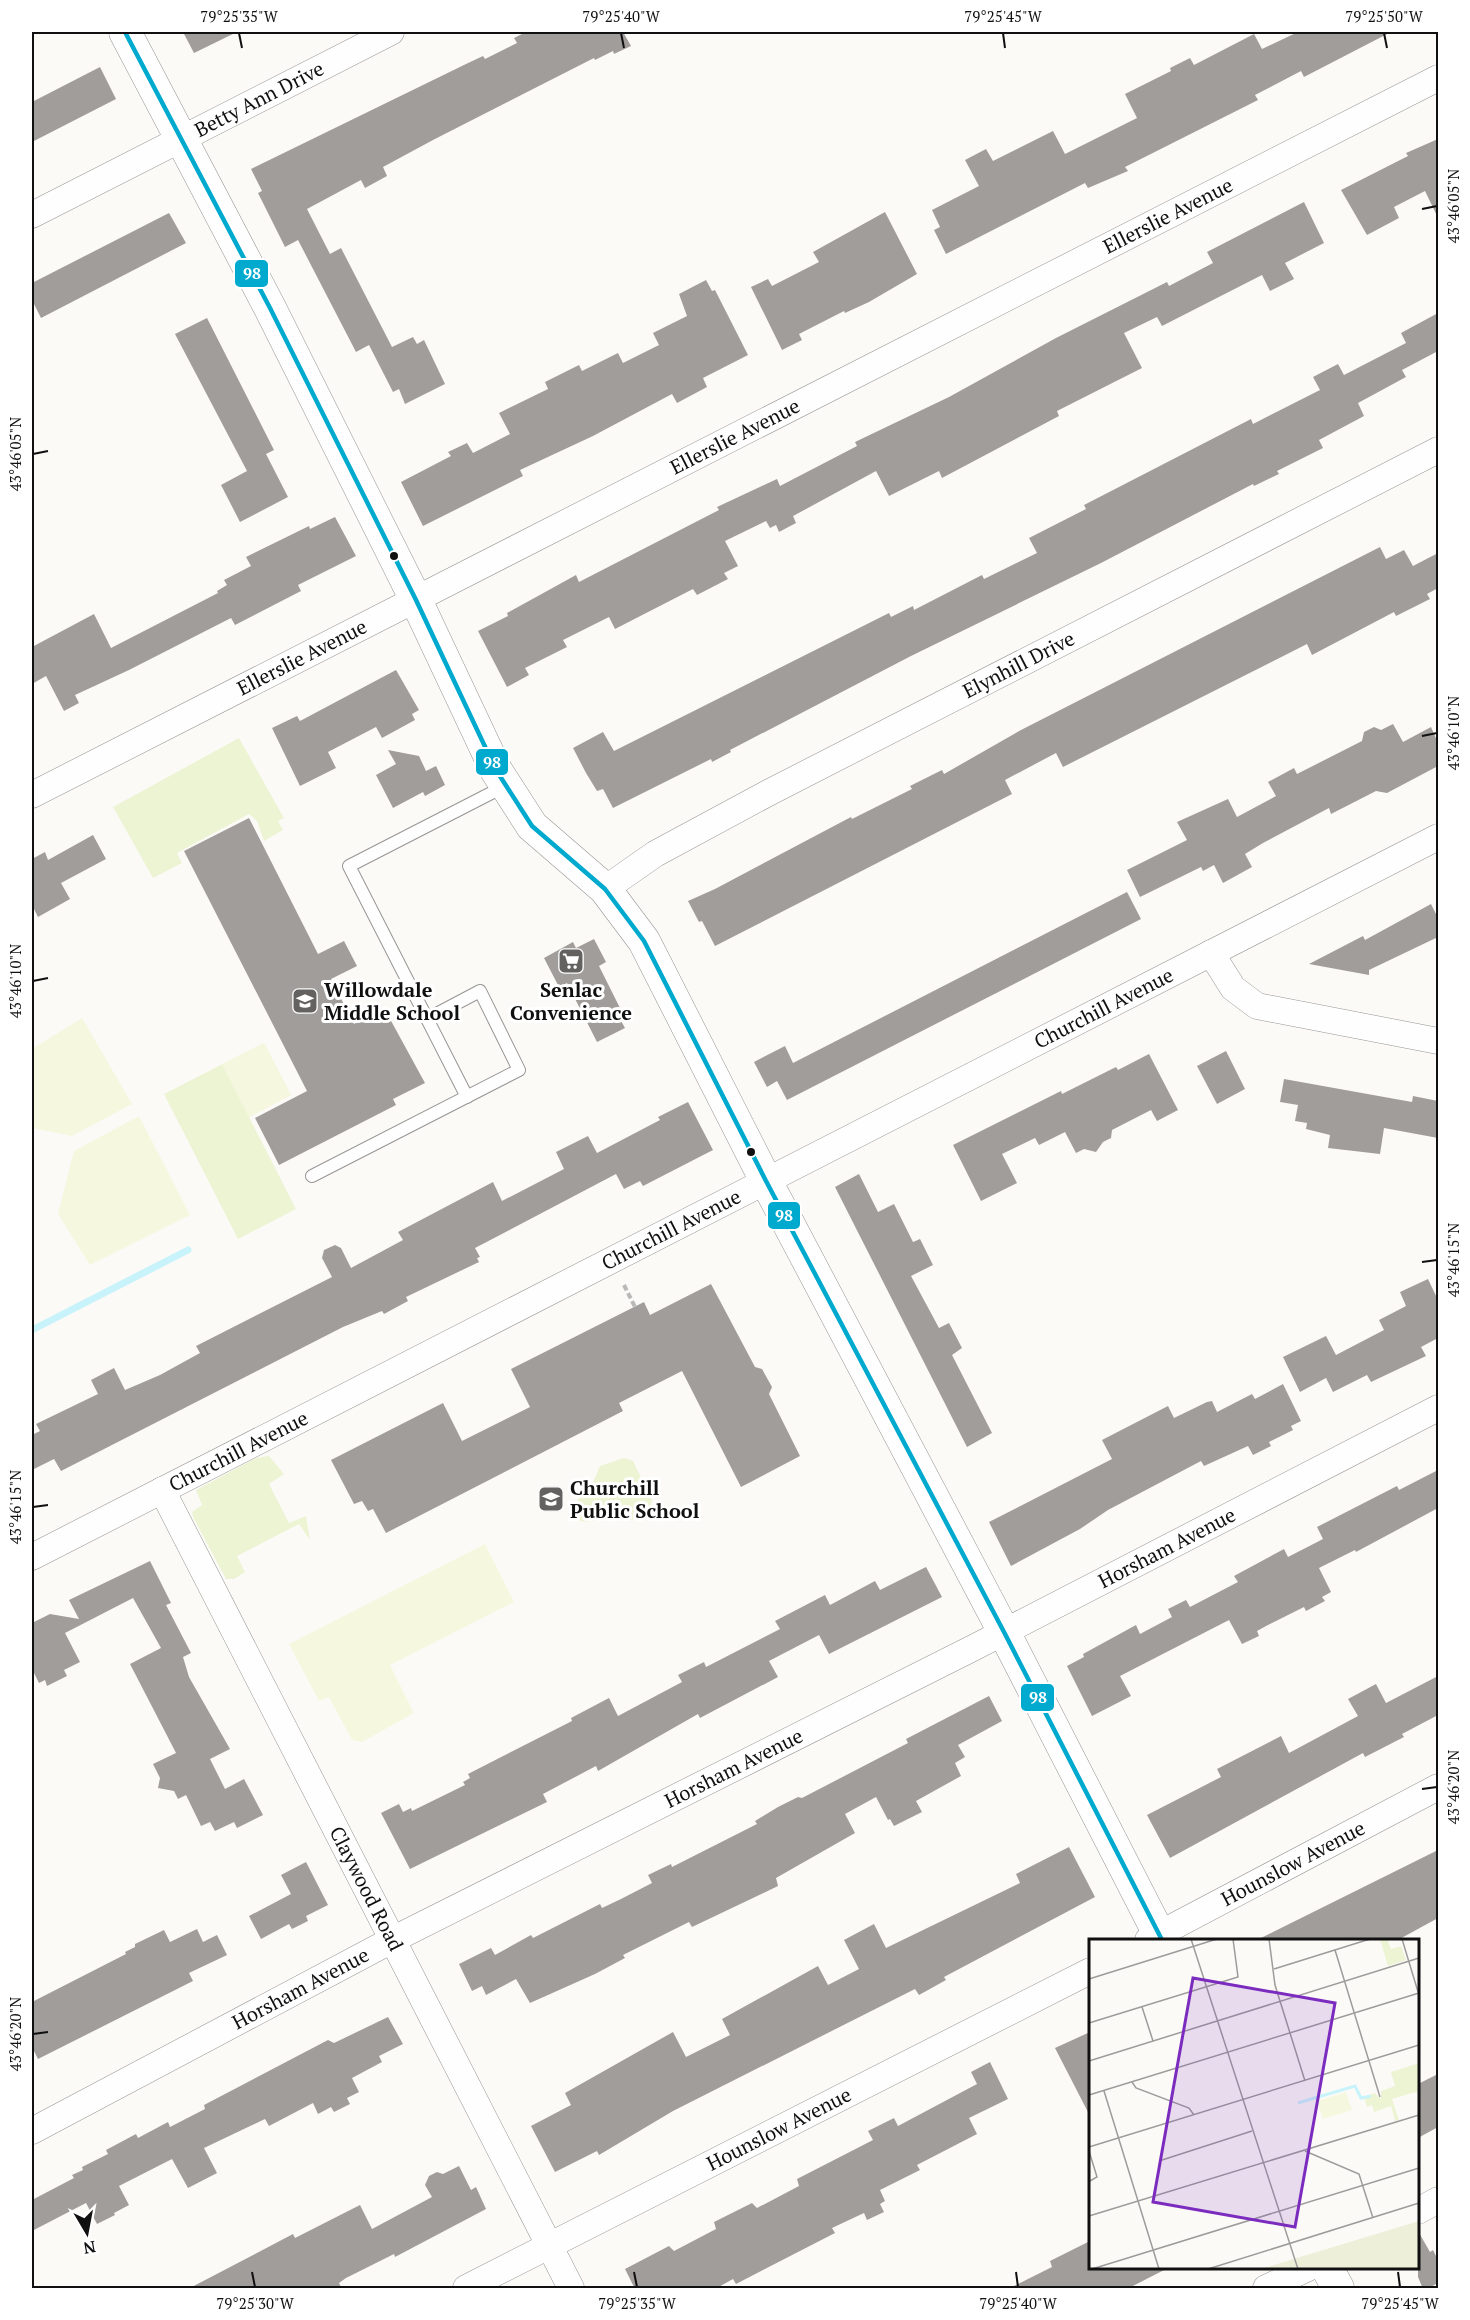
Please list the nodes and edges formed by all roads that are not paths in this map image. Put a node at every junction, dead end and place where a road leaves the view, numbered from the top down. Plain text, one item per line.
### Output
1 (125, 32) edge
2 (391, 32) edge
3 (1438, 78) edge
4 (180, 139) junction
5 (32, 215) edge
6 (1438, 450) edge
7 (416, 600) junction
8 (506, 786) junction
9 (34, 791) edge
10 (1438, 837) edge
11 (605, 889) junction
12 (1211, 953) junction
13 (427, 1018) junction
14 (1438, 1041) edge
15 (467, 1097) junction
16 (312, 1176) dead end
17 (766, 1181) junction
18 (1438, 1408) edge
19 (162, 1490) junction
20 (32, 1557) edge
21 (1004, 1632) junction
22 (1438, 1787) edge
23 (1156, 1939) edge
24 (392, 1940) junction
25 (1089, 1972) edge
26 (32, 2131) edge
27 (1438, 2199) edge
28 (1419, 2210) edge
29 (549, 2246) junction
30 (1306, 2269) edge
31 (1328, 2269) edge
32 (466, 2289) edge
33 (571, 2289) edge
34 (1266, 2289) edge
35 (1338, 2289) edge

1 - 4 street
2 - 4 street, Betty Ann Drive
3 - 7 street, Ellerslie Avenue
4 - 5 street, Betty Ann Drive
4 - 7 street
6 - 11 street, Elynhill Drive
7 - 8 street
7 - 9 street, Ellerslie Avenue
8 - 11 street
8 - 13 lane
10 - 12 street, Churchill Avenue
11 - 17 street
12 - 14 street
12 - 17 street, Churchill Avenue
13 - 15 lane
13 - 15 lane
15 - 16 lane
17 - 19 street, Churchill Avenue
17 - 21 street
18 - 21 street, Horsham Avenue
19 - 20 street, Churchill Avenue
19 - 24 street, Claywood Road
21 - 23 street
21 - 24 street, Horsham Avenue
22 - 23 street, Hounslow Avenue
24 - 26 street, Horsham Avenue
24 - 29 street, Claywood Road
25 - 29 street, Hounslow Avenue
27 - 28 street
29 - 32 street, Hounslow Avenue
29 - 33 street, Claywood Road
30 - 34 street
31 - 35 street

